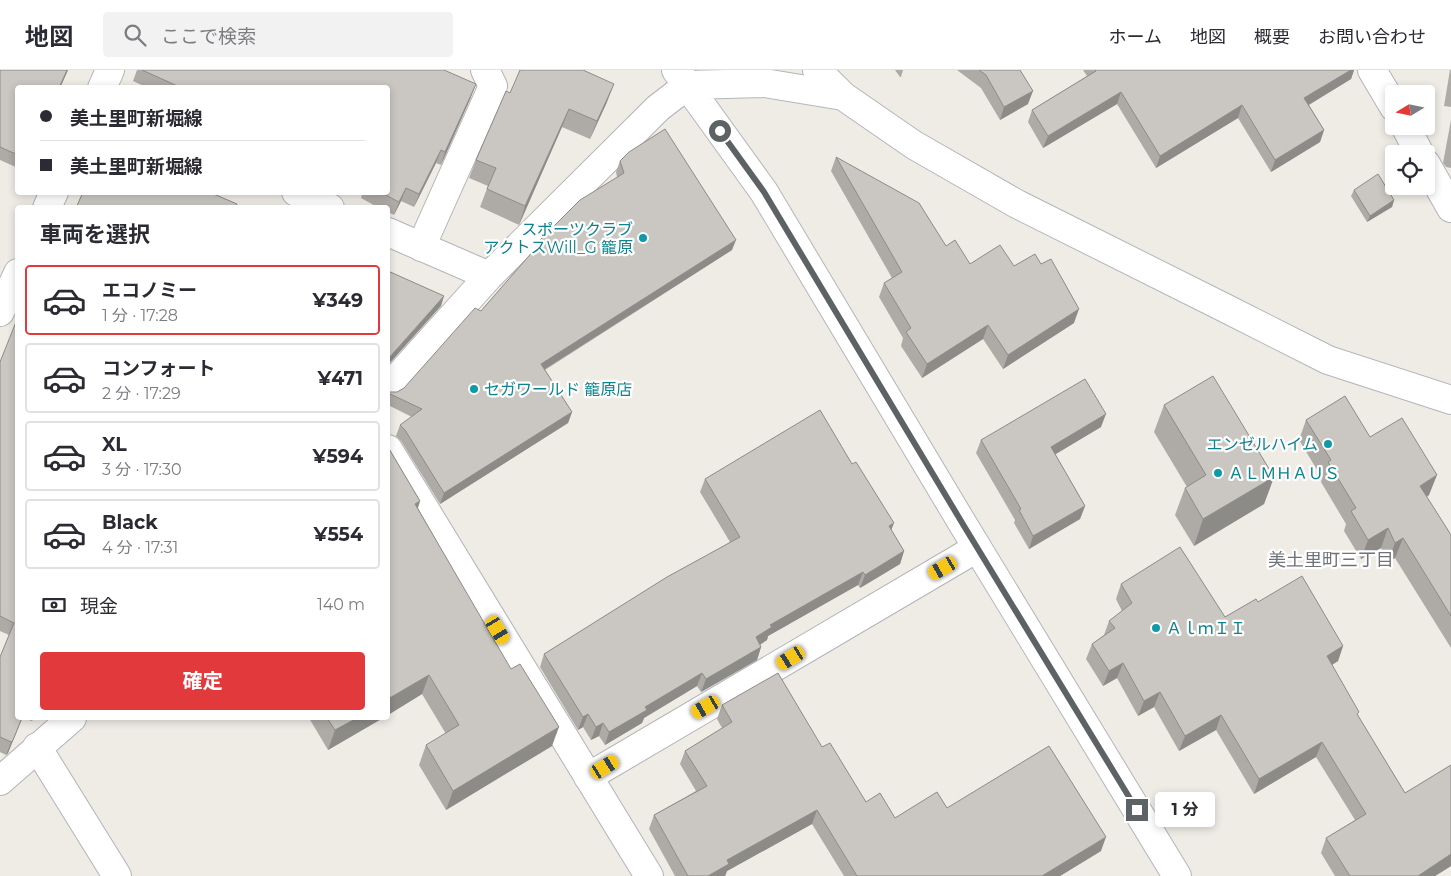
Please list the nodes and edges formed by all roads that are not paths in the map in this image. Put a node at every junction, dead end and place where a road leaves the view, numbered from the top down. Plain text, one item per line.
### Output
1 (110, 70) edge
2 (485, 70) edge
3 (817, 70) edge
4 (1372, 70) edge
5 (682, 78) edge
6 (103, 85) edge
7 (1385, 92) edge
8 (843, 96) junction
9 (1435, 180) edge
10 (302, 195) edge
11 (324, 205) edge
12 (1451, 208) edge
13 (390, 233) edge
14 (422, 247) junction
15 (489, 276) junction
16 (15, 280) edge
17 (0, 312) edge
18 (390, 386) edge
19 (1451, 400) edge
20 (390, 452) edge
21 (977, 548) junction
22 (70, 720) edge
23 (37, 747) junction
24 (588, 777) junction
25 (0, 781) edge
26 (117, 876) edge
27 (649, 876) edge
28 (1177, 876) edge

1 - 6 street
2 - 14 street
3 - 8 street
4 - 7 street
5 - 8 street
5 - 15 street
5 - 21 street
8 - 19 street
9 - 12 street
10 - 11 street
13 - 14 street
14 - 15 street
15 - 18 street
16 - 17 street
20 - 24 street
21 - 24 street
21 - 28 street
22 - 23 street
23 - 25 street
23 - 26 street
24 - 27 street

